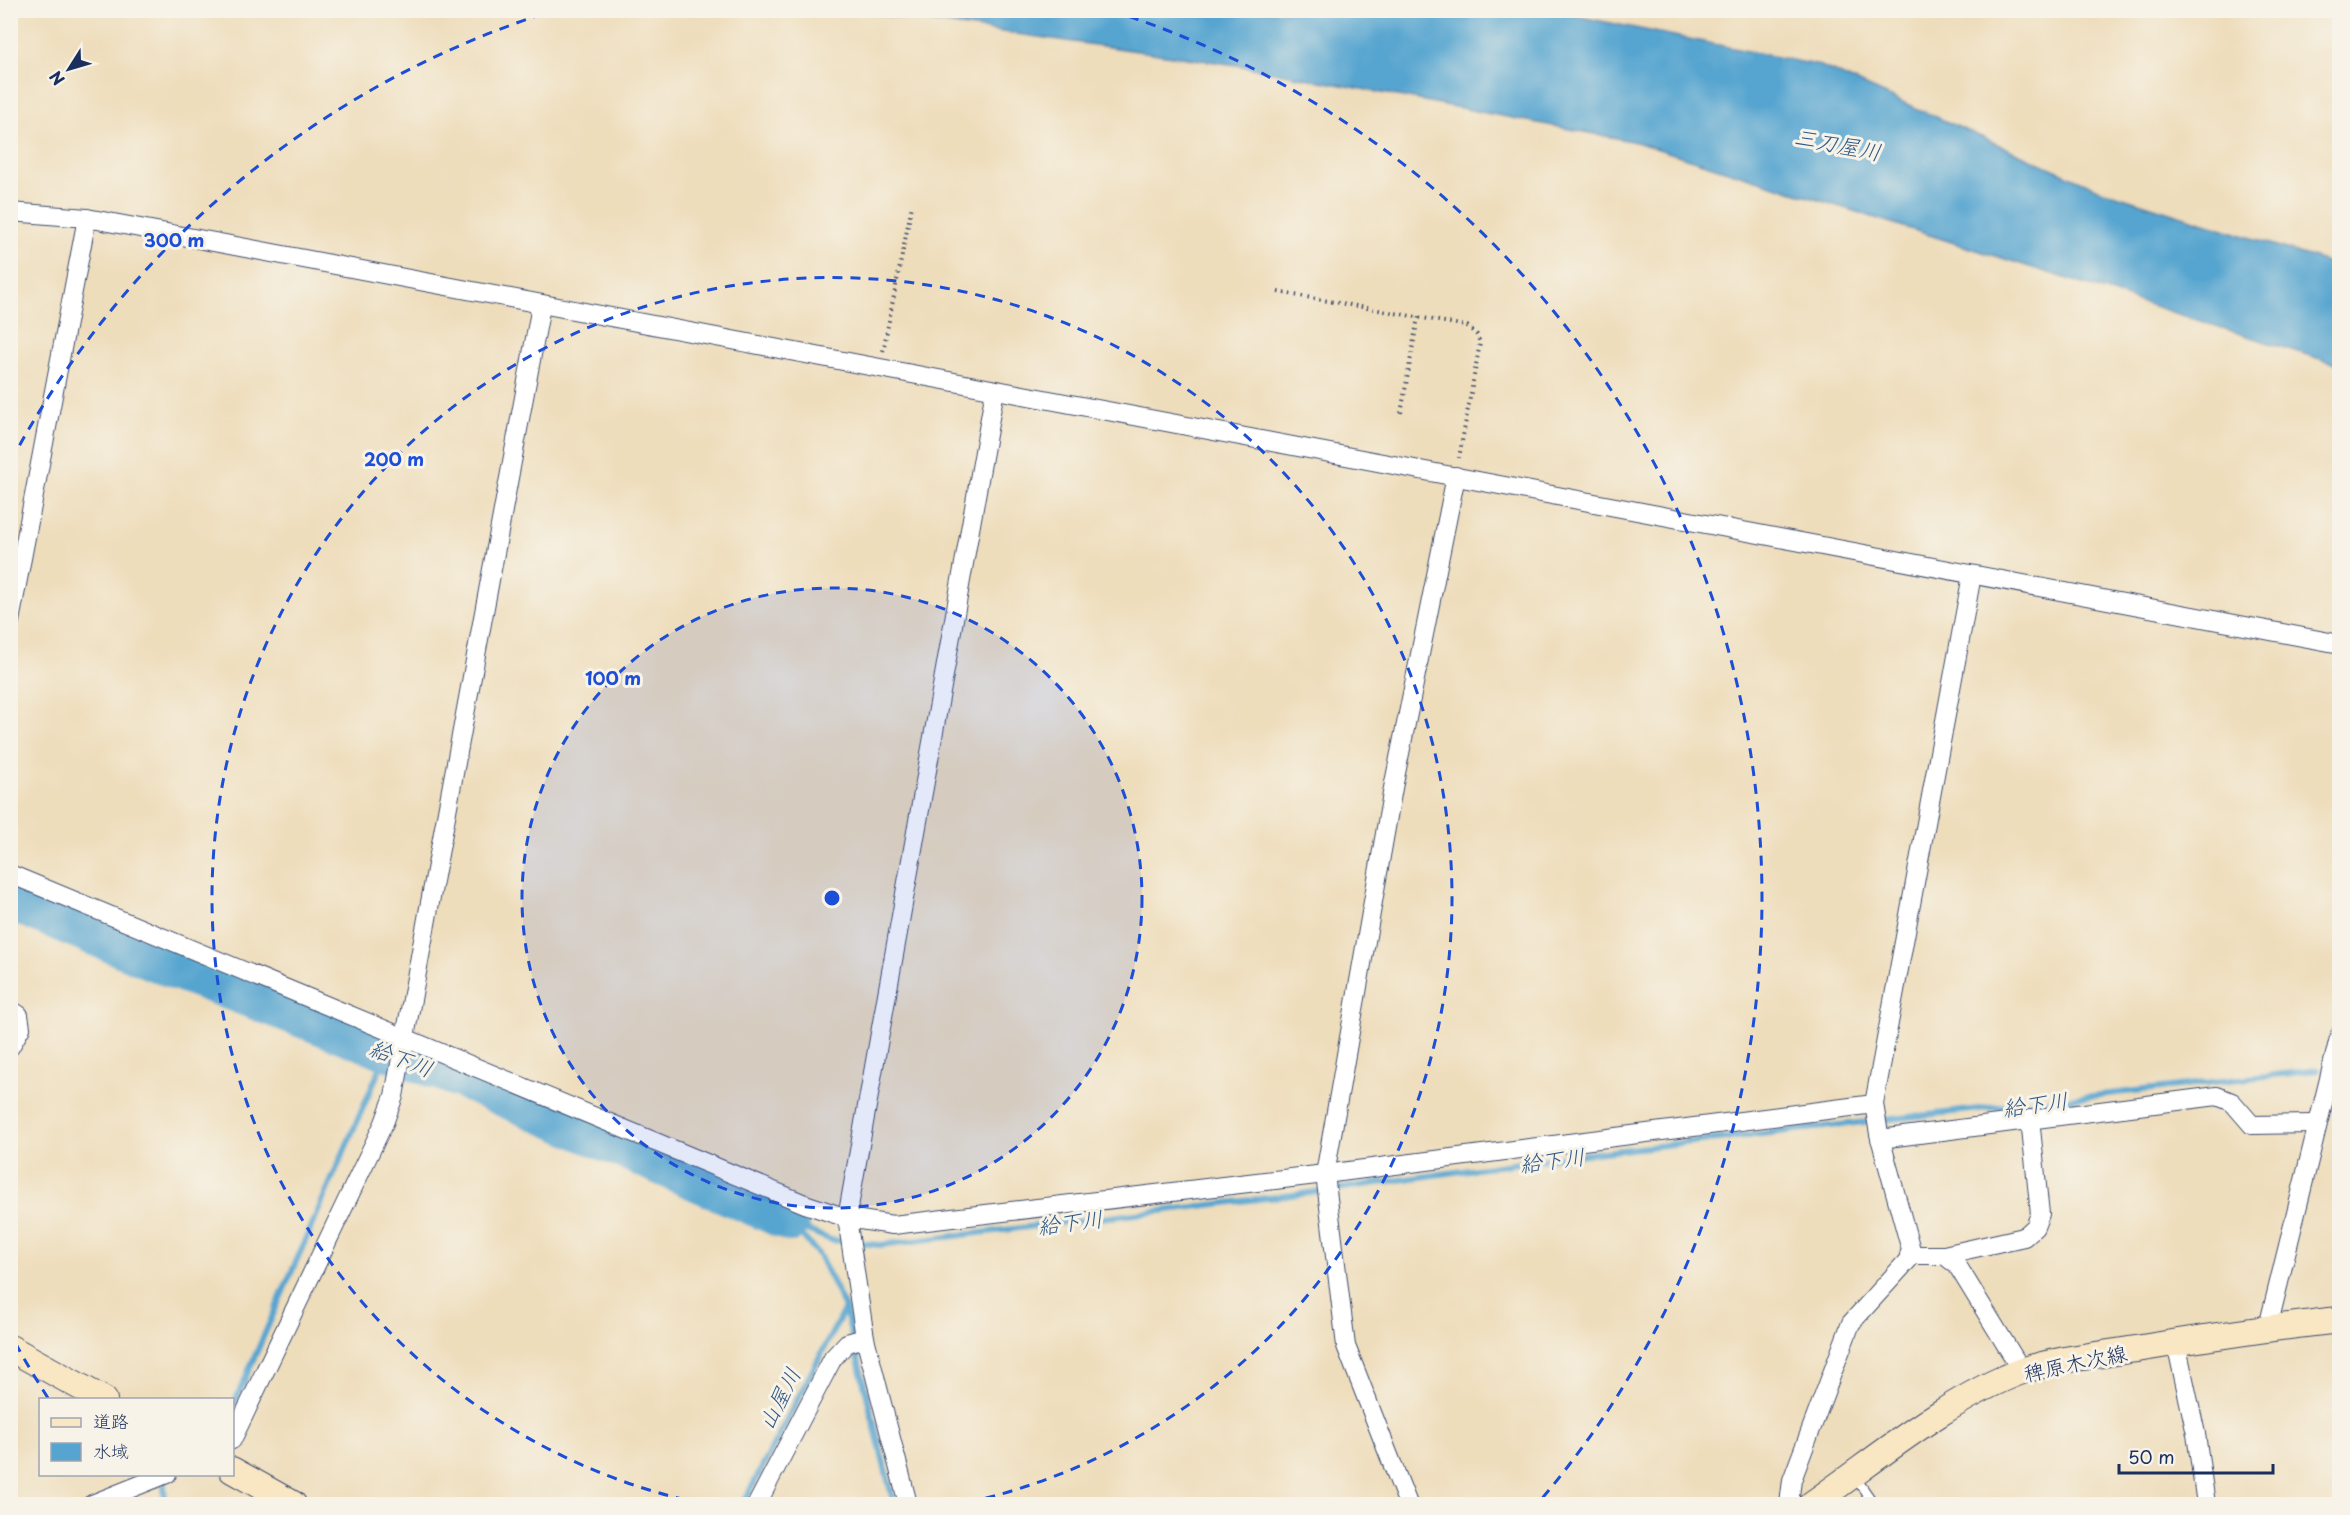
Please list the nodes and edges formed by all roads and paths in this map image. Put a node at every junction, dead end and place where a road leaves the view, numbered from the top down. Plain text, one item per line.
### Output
1 (912, 205) dead end
2 (10, 212) edge
3 (87, 218) junction
4 (1278, 292) dead end
5 (541, 306) junction
6 (1418, 317) junction
7 (880, 368) junction
8 (995, 390) junction
9 (1401, 413) dead end
10 (1456, 476) junction
11 (1972, 575) junction
12 (10, 621) edge
13 (2340, 644) edge
14 (10, 874) edge
15 (10, 1009) edge
16 (2340, 1034) edge
17 (404, 1041) junction
18 (10, 1047) edge
19 (2334, 1084) edge
20 (1875, 1109) junction
21 (2030, 1119) junction
22 (2318, 1124) junction
23 (1879, 1136) junction
24 (1326, 1185) junction
25 (848, 1223) junction
26 (1910, 1255) junction
27 (1944, 1255) junction
28 (2340, 1320) edge
29 (2268, 1328) junction
30 (857, 1340) junction
31 (2176, 1343) junction
32 (10, 1348) edge
33 (2022, 1371) junction
34 (100, 1398) edge
35 (234, 1436) edge
36 (234, 1471) edge
37 (1853, 1475) junction
38 (162, 1476) edge
39 (92, 1504) edge
40 (293, 1504) edge
41 (758, 1504) edge
42 (908, 1504) edge
43 (1408, 1504) edge
44 (1789, 1504) edge
45 (1812, 1504) edge
46 (1874, 1504) edge
47 (2206, 1504) edge

1 - 7 path
2 - 3 street
3 - 5 street
3 - 12 street
4 - 6 path
5 - 7 street
5 - 17 street
6 - 9 path
6 - 10 path
7 - 8 street
8 - 10 street
8 - 25 street
10 - 11 street
10 - 24 street
11 - 13 street
11 - 20 street
14 - 17 street
15 - 18 street
16 - 19 street
17 - 25 street
17 - 35 street
19 - 22 street
20 - 23 street
20 - 24 street
21 - 22 street
21 - 23 street
21 - 27 street
22 - 29 street
23 - 26 street
24 - 25 street
24 - 43 street
25 - 30 street
26 - 27 street
26 - 44 street
27 - 33 street
28 - 29 main road, 稗原木次線
29 - 31 main road, 稗原木次線
30 - 41 street
30 - 42 street
31 - 33 main road, 稗原木次線
31 - 47 street
32 - 34 main road
33 - 37 main road, 稗原木次線
36 - 40 main road
37 - 45 main road, 稗原木次線
37 - 46 lane
38 - 39 street

